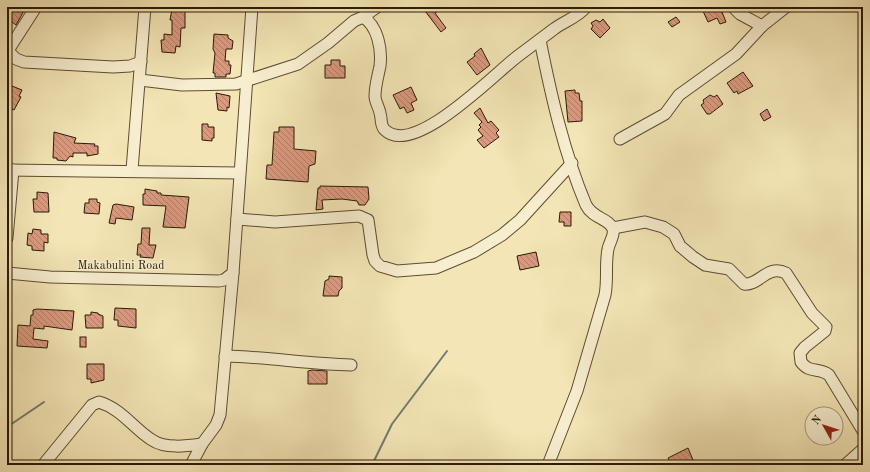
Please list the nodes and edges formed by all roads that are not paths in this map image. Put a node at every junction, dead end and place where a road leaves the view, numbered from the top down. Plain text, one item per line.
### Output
1 (36, 7) edge
2 (145, 7) edge
3 (252, 7) edge
4 (377, 7) edge
5 (586, 7) edge
6 (733, 7) edge
7 (786, 7) edge
8 (364, 17) junction
9 (762, 26) junction
10 (540, 40) junction
11 (7, 52) edge
12 (141, 62) junction
13 (140, 80) junction
14 (247, 80) junction
15 (620, 139) dead end
16 (572, 163) junction
17 (10, 170) edge
18 (132, 170) junction
19 (240, 173) junction
20 (237, 219) junction
21 (612, 228) junction
22 (7, 238) edge
23 (7, 273) edge
24 (233, 273) junction
25 (225, 356) junction
26 (351, 365) dead end
27 (863, 431) edge
28 (202, 444) junction
29 (863, 449) edge
30 (44, 465) edge
31 (191, 465) edge
32 (548, 465) edge
33 (845, 465) edge

1 - 11 street
2 - 12 street
3 - 14 street
4 - 8 street
5 - 10 street
6 - 9 street
7 - 9 street
8 - 10 street
8 - 14 street
9 - 15 street
10 - 16 street
11 - 12 street
12 - 13 street
13 - 14 street
13 - 18 street
14 - 19 street
16 - 20 street
16 - 21 street
17 - 18 street
17 - 22 street
18 - 19 street
19 - 20 street
20 - 24 street
21 - 27 street
21 - 32 street
23 - 24 street, Makabulini Road
24 - 25 street
25 - 26 street
25 - 28 street
28 - 30 street
28 - 31 street
29 - 33 street

